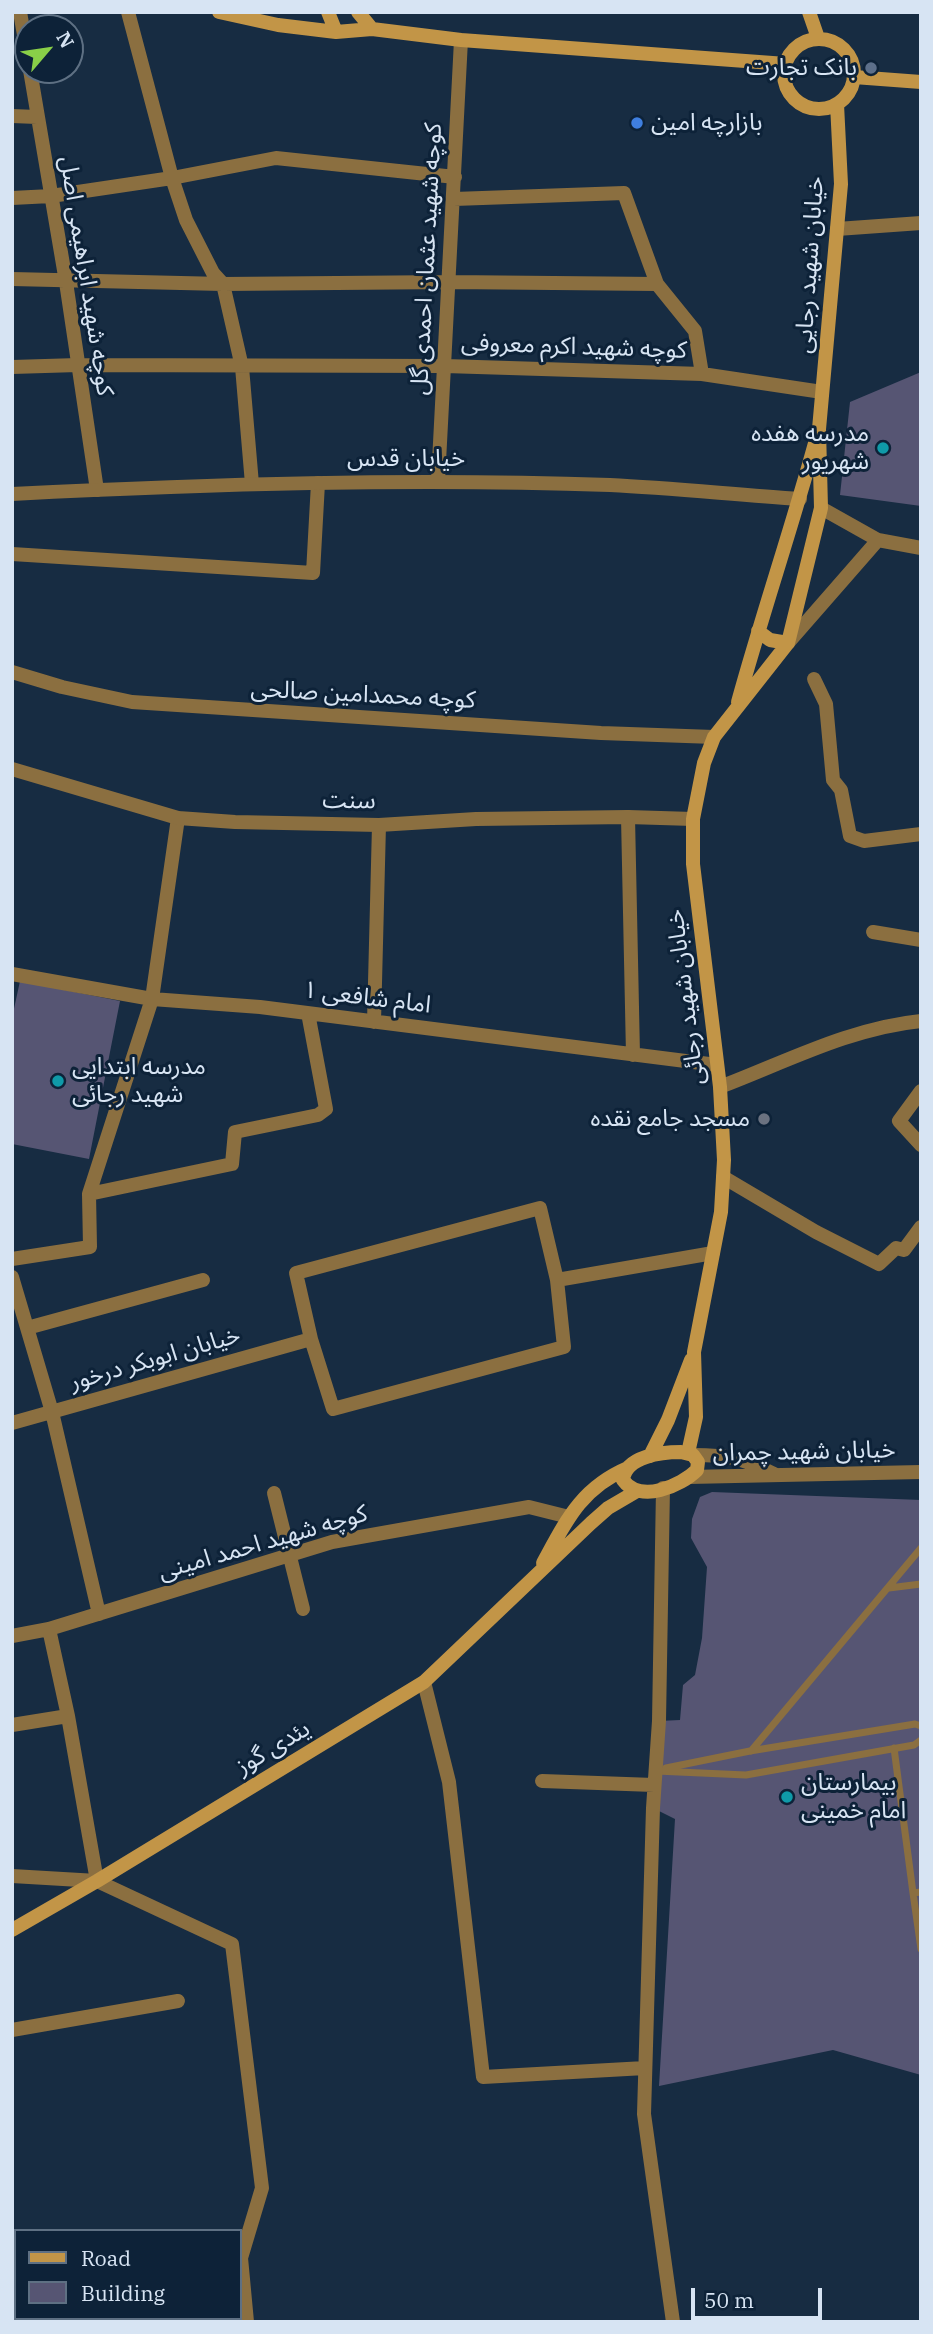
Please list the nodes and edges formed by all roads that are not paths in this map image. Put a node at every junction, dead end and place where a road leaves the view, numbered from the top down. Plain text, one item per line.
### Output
1 (128, 12) edge
2 (219, 12) edge
3 (327, 12) edge
4 (358, 12) edge
5 (809, 12) edge
6 (372, 29) junction
7 (336, 32) junction
8 (818, 38) junction
9 (461, 40) junction
10 (786, 64) junction
11 (855, 77) junction
12 (921, 82) edge
13 (32, 84) edge
14 (837, 104) junction
15 (12, 116) edge
16 (37, 117) junction
17 (455, 177) junction
18 (172, 178) junction
19 (51, 195) junction
20 (12, 198) edge
21 (454, 199) junction
22 (921, 223) edge
23 (837, 229) junction
24 (12, 279) edge
25 (66, 282) junction
26 (450, 282) junction
27 (223, 284) junction
28 (657, 284) junction
29 (78, 365) junction
30 (445, 366) junction
31 (242, 367) junction
32 (12, 368) edge
33 (702, 374) junction
34 (822, 392) junction
35 (819, 429) junction
36 (438, 481) junction
37 (318, 483) junction
38 (252, 484) junction
39 (97, 490) junction
40 (12, 494) edge
41 (800, 499) junction
42 (821, 509) junction
43 (878, 540) junction
44 (921, 548) edge
45 (12, 554) edge
46 (758, 631) junction
47 (788, 643) junction
48 (12, 672) edge
49 (814, 679) dead end
50 (735, 710) junction
51 (714, 737) junction
52 (12, 769) edge
53 (628, 817) junction
54 (178, 818) junction
55 (693, 819) junction
56 (379, 825) junction
57 (921, 834) edge
58 (873, 932) dead end
59 (921, 940) edge
60 (12, 974) edge
61 (152, 999) junction
62 (308, 1013) junction
63 (374, 1021) junction
64 (921, 1021) edge
65 (633, 1055) junction
66 (717, 1065) junction
67 (720, 1087) junction
68 (921, 1091) edge
69 (921, 1145) edge
70 (723, 1177) junction
71 (89, 1194) junction
72 (921, 1227) edge
73 (713, 1253) junction
74 (12, 1259) edge
75 (12, 1278) edge
76 (202, 1280) dead end
77 (557, 1280) junction
78 (27, 1328) junction
79 (311, 1339) junction
80 (694, 1352) junction
81 (52, 1412) junction
82 (12, 1423) edge
83 (691, 1454) junction
84 (650, 1456) junction
85 (628, 1468) junction
86 (921, 1472) edge
87 (775, 1474) junction
88 (689, 1477) junction
89 (663, 1488) junction
90 (637, 1491) junction
91 (274, 1493) dead end
92 (569, 1517) junction
93 (921, 1548) edge
94 (289, 1556) junction
95 (536, 1576) junction
96 (921, 1584) edge
97 (889, 1588) junction
98 (303, 1608) dead end
99 (99, 1614) junction
100 (49, 1629) junction
101 (12, 1636) edge
102 (424, 1682) junction
103 (68, 1716) junction
104 (12, 1726) edge
105 (921, 1726) edge
106 (921, 1740) edge
107 (894, 1748) junction
108 (750, 1751) junction
109 (655, 1778) junction
110 (542, 1781) dead end
111 (12, 1876) edge
112 (97, 1881) junction
113 (917, 1893) edge
114 (12, 1930) edge
115 (921, 1950) edge
116 (178, 2001) dead end
117 (12, 2030) edge
118 (645, 2068) junction
119 (242, 2255) edge
120 (242, 2269) edge
121 (247, 2322) edge
122 (673, 2322) edge

1 - 18 street
2 - 7 main road
3 - 7 main road
4 - 6 main road
5 - 8 main road
6 - 7 main road
6 - 9 main road
8 - 10 main road
8 - 11 main road
9 - 10 main road
9 - 17 street, کوچه شهید عثمان احمدی گل
10 - 14 main road
11 - 12 main road
11 - 14 main road
13 - 16 street, کوچه شهید ابراهیمی اصل
14 - 23 main road, خیابان شهید رجایی
15 - 16 street
16 - 19 street, کوچه شهید ابراهیمی اصل
17 - 18 street
17 - 21 street, کوچه شهید عثمان احمدی گل
18 - 19 street
18 - 27 street
19 - 20 street
19 - 25 street, کوچه شهید ابراهیمی اصل
21 - 26 street, کوچه شهید عثمان احمدی گل
21 - 28 street
22 - 23 street
23 - 34 main road, خیابان شهید رجایی
24 - 25 street
25 - 27 street
25 - 29 street, کوچه شهید ابراهیمی اصل
26 - 27 street
26 - 28 street
26 - 30 street, کوچه شهید عثمان احمدی گل
27 - 31 street
28 - 33 street
29 - 31 street, کوچه شهید اکرم معروفی
29 - 32 street, کوچه شهید اکرم معروفی
29 - 39 street, کوچه شهید ابراهیمی اصل
30 - 31 street, کوچه شهید اکرم معروفی
30 - 33 street, کوچه شهید اکرم معروفی
30 - 36 street, کوچه شهید عثمان احمدی گل
31 - 38 street
33 - 34 street, کوچه شهید اکرم معروفی
34 - 35 main road, خیابان شهید رجایی
35 - 41 main road, خیابان شهید رجایی
35 - 42 main road, خیابان شهید رجایی
36 - 37 street, خیابان قدس
36 - 41 street, خیابان قدس
37 - 38 street, خیابان قدس
37 - 45 street
38 - 39 street, خیابان قدس
39 - 40 street, خیابان قدس
41 - 46 main road, خیابان شهید رجائی
42 - 43 street
42 - 47 main road, خیابان شهید رجائی
43 - 44 street
43 - 47 street
46 - 47 main road
46 - 50 main road, خیابان شهید رجائی
47 - 50 main road, خیابان شهید رجائی
48 - 51 street, کوچه محمدامین صالحی
49 - 57 street
50 - 51 main road, خیابان شهید رجائی
51 - 55 main road, خیابان شهید رجائی
52 - 54 street, سنت
53 - 55 street, سنت
53 - 56 street, سنت
53 - 65 street
54 - 56 street, سنت
54 - 61 street
55 - 66 main road, خیابان شهید رجائی
56 - 63 street
58 - 59 street
60 - 61 street, امام شافعی ۱
61 - 62 street, امام شافعی ۱
61 - 71 street
62 - 63 street, امام شافعی ۱
62 - 71 street
63 - 65 street, امام شافعی ۱
64 - 67 street
65 - 66 street, امام شافعی ۱
66 - 67 main road, خیابان شهید رجائی
67 - 70 main road, خیابان شهید رجائی
68 - 69 street
70 - 72 street
70 - 73 main road, خیابان شهید رجائی
71 - 74 street
73 - 77 street
73 - 80 main road, خیابان شهید رجائی
75 - 78 street
76 - 78 street
77 - 79 street
77 - 79 street
78 - 81 street
79 - 81 street, خیابان ابوبکر درخور
80 - 83 main road, خیابان شهید رجائی
80 - 84 main road
81 - 82 street, خیابان ابوبکر درخور
81 - 99 street
83 - 84 main road
83 - 87 street
83 - 88 main road, خیابان شهید رجائی
84 - 85 main road
85 - 90 main road
85 - 92 main road
86 - 87 street, خیابان شهید چمران
87 - 88 street, خیابان شهید چمران
88 - 89 main road
89 - 90 main road
89 - 109 street
90 - 95 main road, یئدی گوز
91 - 94 street
92 - 94 street, کوچه شهید احمد امینی
92 - 95 main road
93 - 97 lane
94 - 98 street
94 - 99 street, کوچه شهید احمد امینی
95 - 102 main road, یئدی گوز
96 - 97 lane
97 - 108 lane
99 - 100 street, کوچه شهید احمد امینی
100 - 101 street, کوچه شهید احمد امینی
100 - 103 street
102 - 112 main road, یئدی گوز
102 - 118 street
103 - 104 street
103 - 112 street
105 - 108 lane
106 - 107 lane
107 - 109 lane
107 - 113 lane
108 - 109 lane
109 - 110 street
109 - 118 street
111 - 112 street
112 - 114 main road, یئدی گوز
112 - 119 street
113 - 115 lane
116 - 117 street
118 - 122 street
120 - 121 street

